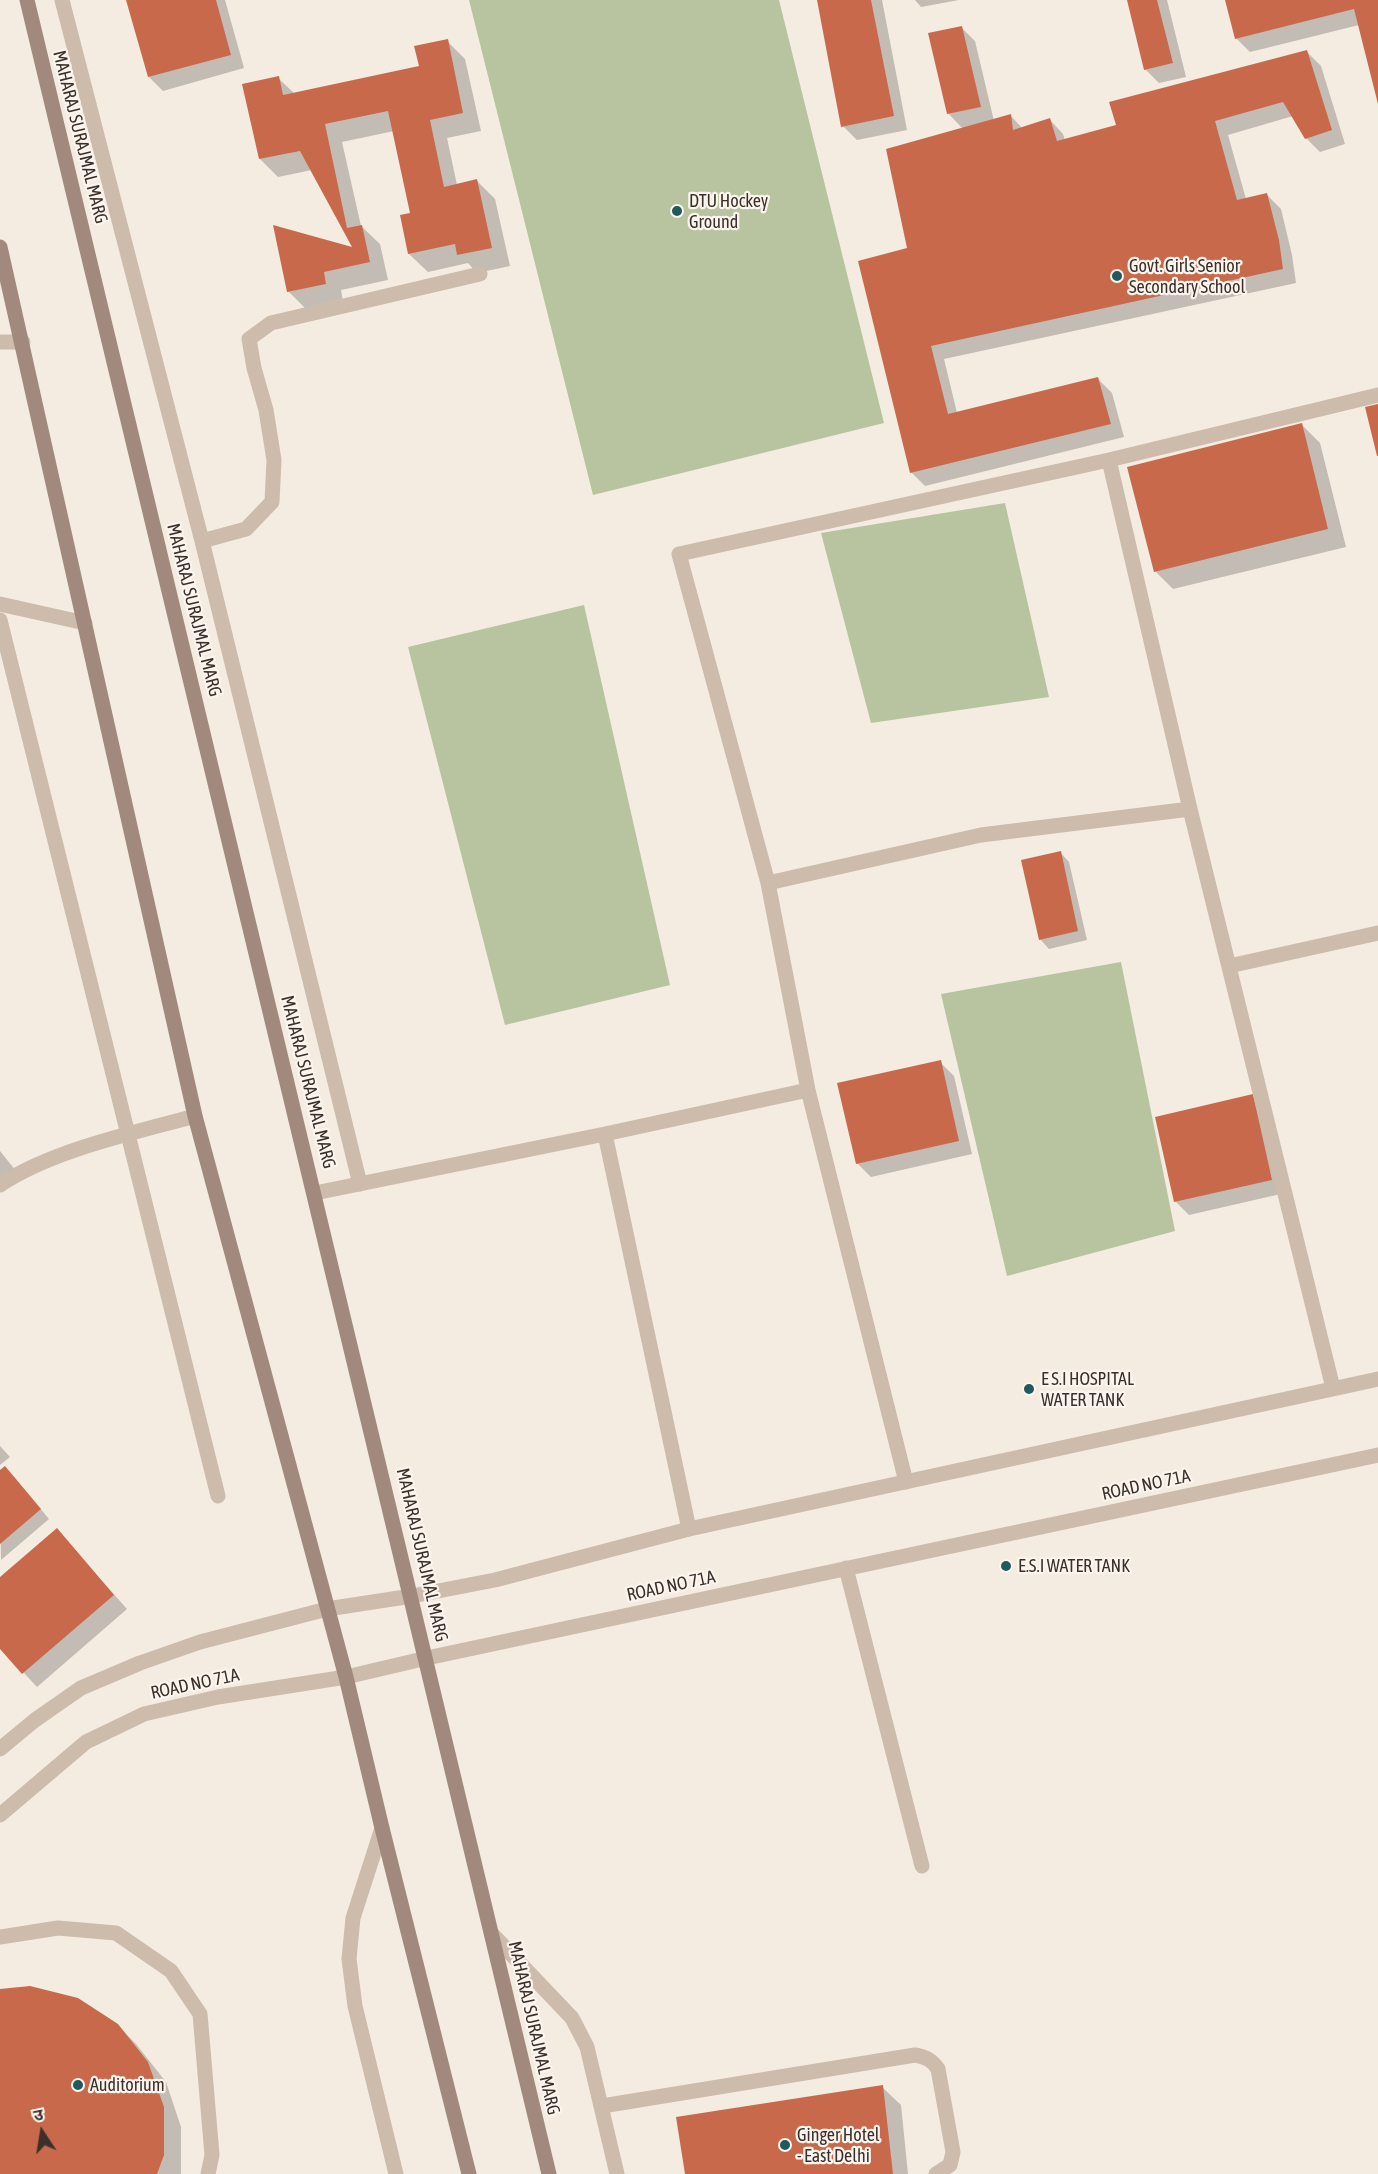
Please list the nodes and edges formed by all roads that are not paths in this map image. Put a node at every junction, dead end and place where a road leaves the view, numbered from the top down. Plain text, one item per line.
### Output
1 (27, 0) edge
2 (62, 0) edge
3 (0, 247) edge
4 (480, 274) dead end
5 (0, 342) edge
6 (23, 342) junction
7 (1378, 395) edge
8 (1109, 460) junction
9 (202, 541) junction
10 (0, 604) edge
11 (0, 620) edge
12 (85, 623) junction
13 (1190, 809) junction
14 (768, 883) junction
15 (1378, 933) edge
16 (1229, 966) junction
17 (808, 1090) junction
18 (195, 1116) junction
19 (605, 1134) junction
20 (130, 1135) junction
21 (360, 1184) junction
22 (0, 1185) edge
23 (315, 1193) junction
24 (1378, 1379) edge
25 (1333, 1388) junction
26 (1378, 1455) edge
27 (906, 1482) junction
28 (218, 1496) dead end
29 (689, 1529) junction
30 (846, 1569) junction
31 (412, 1596) junction
32 (327, 1609) junction
33 (427, 1658) junction
34 (346, 1677) junction
35 (0, 1749) edge
36 (0, 1815) edge
37 (382, 1828) junction
38 (922, 1866) dead end
39 (492, 1935) junction
40 (0, 1937) edge
41 (602, 2106) junction
42 (208, 2174) edge
43 (396, 2174) edge
44 (469, 2174) edge
45 (549, 2174) edge
46 (617, 2174) edge
47 (936, 2174) edge

1 - 23 main road, MAHARAJ SURAJMAL MARG
2 - 9 street
3 - 6 main road
4 - 9 street
5 - 6 street
6 - 12 main road
7 - 8 street
8 - 13 street
8 - 14 street
9 - 21 street
10 - 12 street
11 - 20 street
12 - 18 main road
13 - 14 street
13 - 16 street
14 - 17 street
15 - 16 street
16 - 25 street
17 - 19 street
17 - 27 street
18 - 20 street
18 - 32 main road
19 - 21 street
19 - 29 street
20 - 22 street
20 - 28 street
21 - 23 street
23 - 31 main road, MAHARAJ SURAJMAL MARG
24 - 25 street, ROAD NO 71A
25 - 27 street, ROAD NO 71A
26 - 30 street, ROAD NO 71A
27 - 29 street, ROAD NO 71A
29 - 31 street, ROAD NO 71A
30 - 33 street, ROAD NO 71A
30 - 38 street
31 - 32 street, ROAD NO 71A
31 - 33 main road, MAHARAJ SURAJMAL MARG
32 - 34 main road
32 - 35 street, ROAD NO 71A
33 - 34 street, ROAD NO 71A
33 - 39 main road, MAHARAJ SURAJMAL MARG
34 - 36 street, ROAD NO 71A
34 - 37 main road
37 - 43 street
37 - 44 main road
39 - 41 street
39 - 45 main road, MAHARAJ SURAJMAL MARG
40 - 42 street
41 - 46 street
41 - 47 street

